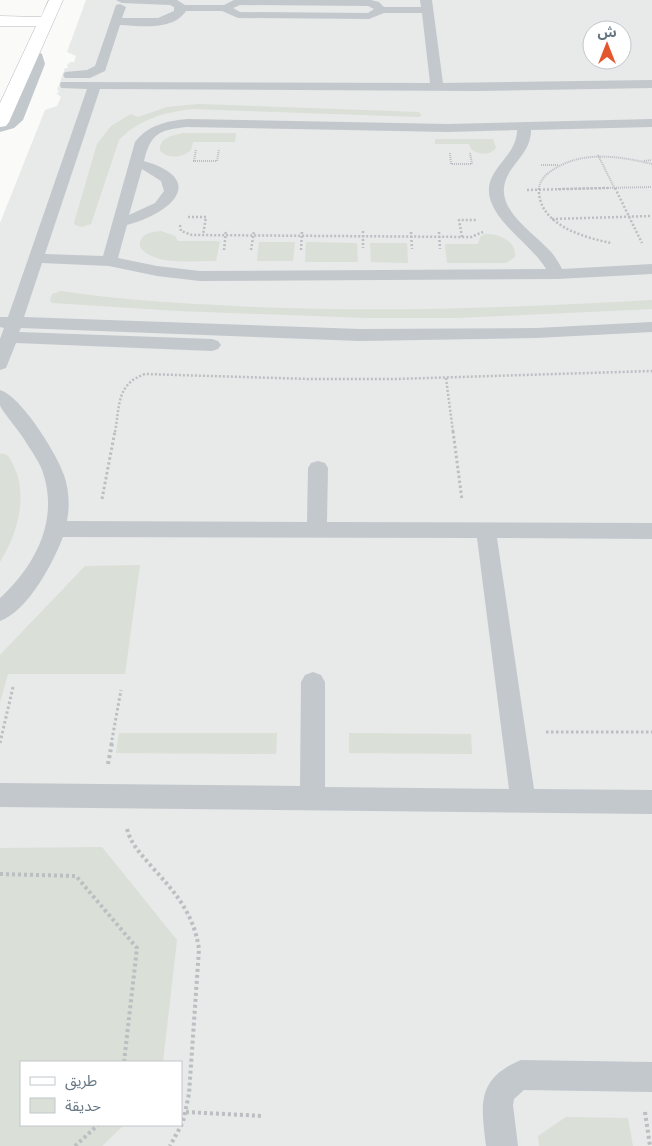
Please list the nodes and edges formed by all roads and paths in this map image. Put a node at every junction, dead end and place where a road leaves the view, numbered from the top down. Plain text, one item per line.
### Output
1 (56, 0) edge
2 (122, 0) edge
3 (168, 0) edge
4 (287, 2) junction
5 (318, 2) junction
6 (427, 5) edge
7 (180, 8) junction
8 (227, 8) junction
9 (381, 10) junction
10 (286, 15) junction
11 (318, 15) junction
12 (0, 21) edge
13 (115, 21) junction
14 (46, 22) junction
15 (32, 52) junction
16 (51, 80) junction
17 (652, 84) edge
18 (94, 86) junction
19 (437, 87) junction
20 (0, 122) edge
21 (583, 126) junction
22 (524, 127) junction
23 (0, 128) edge
24 (648, 128) edge
25 (598, 156) junction
26 (652, 160) edge
27 (641, 161) junction
28 (136, 163) junction
29 (652, 164) edge
30 (652, 186) edge
31 (614, 188) junction
32 (538, 189) junction
33 (496, 190) junction
34 (120, 222) junction
35 (181, 223) dead end
36 (485, 231) dead end
37 (618, 244) dead end
38 (636, 244) dead end
39 (37, 258) junction
40 (109, 261) junction
41 (652, 269) edge
42 (557, 274) junction
43 (9, 327) edge
44 (652, 327) edge
45 (652, 342) edge
46 (0, 364) edge
47 (652, 371) edge
48 (446, 378) junction
49 (0, 396) edge
50 (318, 468) dead end
51 (55, 529) junction
52 (96, 529) junction
53 (317, 530) junction
54 (476, 531) junction
55 (652, 531) edge
56 (0, 612) edge
57 (314, 682) dead end
58 (13, 687) dead end
59 (120, 690) dead end
60 (513, 732) junction
61 (652, 732) edge
62 (1, 734) edge
63 (0, 743) edge
64 (0, 795) edge
65 (114, 797) junction
66 (312, 799) junction
67 (523, 802) junction
68 (652, 802) edge
69 (0, 874) edge
70 (124, 1061) edge
71 (652, 1077) edge
72 (186, 1112) junction
73 (263, 1116) dead end
74 (182, 1123) edge
75 (97, 1126) edge
76 (181, 1126) edge
77 (75, 1146) edge
78 (170, 1146) edge
79 (502, 1146) edge

1 - 14 main road
2 - 3 lane
2 - 13 lane
3 - 7 lane
4 - 5 lane
4 - 8 lane
4 - 10 lane
5 - 9 lane
5 - 11 lane
6 - 9 lane
6 - 19 lane
7 - 8 lane
7 - 13 lane
8 - 10 lane
9 - 11 lane
10 - 11 lane
12 - 14 main road
13 - 16 lane
14 - 15 main road
15 - 16 lane
15 - 20 main road
16 - 18 lane
16 - 23 lane
17 - 19 lane
18 - 19 lane
18 - 39 lane
21 - 22 lane
21 - 24 lane
21 - 25 path
22 - 28 lane
22 - 33 lane
25 - 27 path
25 - 31 path
25 - 32 path
26 - 27 path
27 - 29 path
28 - 34 lane
28 - 34 lane
30 - 31 path
31 - 32 path
31 - 38 path
32 - 33 path
32 - 37 path
33 - 42 lane
34 - 40 lane
35 - 36 path
39 - 40 lane
39 - 43 lane
40 - 42 lane
41 - 42 lane
43 - 44 lane
43 - 45 lane
43 - 46 lane
47 - 48 path
48 - 52 path
48 - 54 path
49 - 51 lane
50 - 53 lane
51 - 52 lane
51 - 56 lane
52 - 53 lane
53 - 54 lane
54 - 55 lane
54 - 60 lane
57 - 66 lane
58 - 62 path
59 - 65 path
60 - 61 path
60 - 67 lane
62 - 63 path
64 - 65 lane
65 - 66 lane
65 - 72 path
66 - 67 lane
67 - 68 lane
69 - 70 path
71 - 79 lane
72 - 73 path
72 - 74 path
75 - 77 path
76 - 78 path

